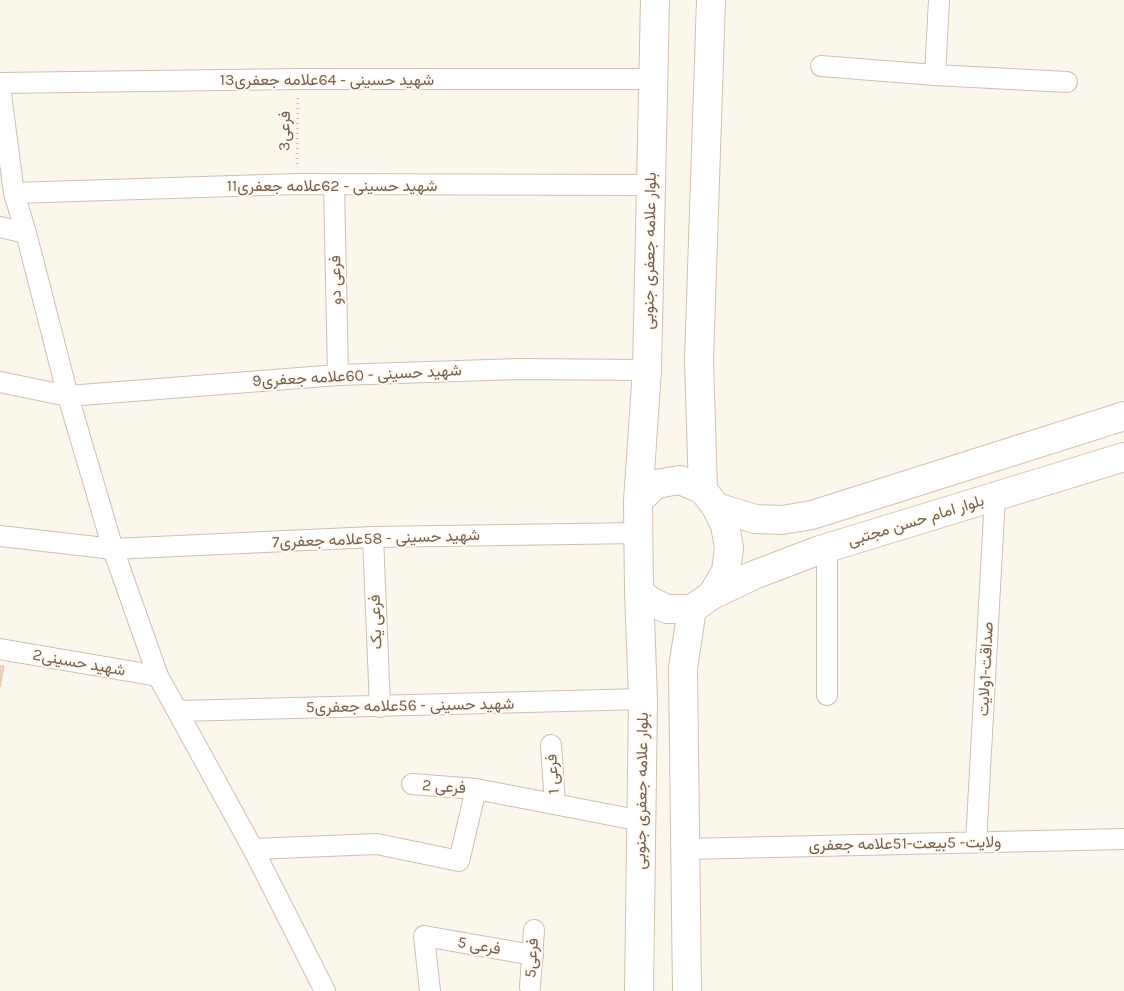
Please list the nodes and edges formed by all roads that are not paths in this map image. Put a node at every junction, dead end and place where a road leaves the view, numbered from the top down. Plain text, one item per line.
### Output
1 (655, 0) edge
2 (712, 0) edge
3 (939, 0) edge
4 (821, 66) dead end
5 (934, 76) junction
6 (653, 80) junction
7 (1067, 82) dead end
8 (0, 83) edge
9 (0, 87) edge
10 (334, 185) junction
11 (651, 185) junction
12 (14, 193) junction
13 (0, 227) edge
14 (26, 233) junction
15 (647, 370) junction
16 (338, 375) junction
17 (0, 382) edge
18 (68, 396) junction
19 (1124, 416) edge
20 (1124, 457) edge
21 (996, 496) junction
22 (710, 499) junction
23 (638, 501) junction
24 (798, 518) junction
25 (638, 533) junction
26 (0, 536) edge
27 (373, 537) junction
28 (828, 548) junction
29 (113, 550) junction
30 (797, 559) junction
31 (639, 591) junction
32 (702, 602) junction
33 (0, 649) edge
34 (158, 676) junction
35 (827, 695) dead end
36 (643, 699) junction
37 (380, 707) junction
38 (178, 711) junction
39 (551, 745) dead end
40 (412, 784) dead end
41 (476, 789) junction
42 (555, 804) junction
43 (642, 821) junction
44 (1124, 839) edge
45 (976, 843) junction
46 (253, 848) junction
47 (686, 849) junction
48 (534, 930) dead end
49 (533, 955) junction
50 (530, 987) dead end
51 (325, 991) edge
52 (430, 991) edge
53 (640, 991) edge
54 (687, 991) edge

1 - 6 main road, بلوار علامه جعفری جنوبی
2 - 22 main road
3 - 5 street
4 - 5 street
5 - 7 street
6 - 8 street, 13شهید حسینی - 64علامه جعفری
6 - 11 main road, بلوار علامه جعفری جنوبی
9 - 12 street
10 - 11 street, 11شهید حسینی - 62علامه جعفری
10 - 12 street, 11شهید حسینی - 62علامه جعفری
10 - 16 street, فرعی دو
11 - 15 main road, بلوار علامه جعفری جنوبی
12 - 14 street
13 - 14 street
14 - 18 street
15 - 16 street, 9شهید حسینی - 60علامه جعفری
15 - 23 main road, بلوار علامه جعفری جنوبی
16 - 18 street, 9شهید حسینی - 60علامه جعفری
17 - 18 street, 9شهید حسینی - 60علامه جعفری
18 - 29 street
19 - 24 main road
20 - 21 main road, بلوار امام حسن مجتبی
21 - 28 main road, بلوار امام حسن مجتبی
21 - 45 street, صداقت-1ولایت
22 - 23 main road
22 - 24 main road
22 - 32 main road
23 - 25 main road
24 - 30 main road
25 - 27 street, 7شهید حسینی - 58علامه جعفری
25 - 31 main road
26 - 29 street, 7شهید حسینی - 58علامه جعفری
27 - 29 street, 7شهید حسینی - 58علامه جعفری
27 - 37 street, فرعی یک
28 - 30 main road, بلوار امام حسن مجتبی
28 - 35 street
29 - 34 street
30 - 32 main road, بلوار امام حسن مجتبی
31 - 32 main road
31 - 36 main road, بلوار علامه جعفری جنوبی
32 - 47 main road
33 - 34 street, 2شهید حسینی
34 - 38 street
36 - 37 street, 5شهید حسینی - 56علامه جعفری
36 - 43 main road, بلوار علامه جعفری جنوبی
37 - 38 street, 5شهید حسینی - 56علامه جعفری
38 - 46 street
39 - 42 street, فرعی 1
40 - 41 street, فرعی 2
41 - 42 street, فرعی 2
41 - 46 street
42 - 43 street, فرعی 2
43 - 53 main road, بلوار علامه جعفری جنوبی
44 - 45 street, ولایت- 5بیعت-51علامه جعفری
45 - 47 street, ولایت- 5بیعت-51علامه جعفری
46 - 51 street
47 - 54 main road
48 - 49 street, فرعی5
49 - 50 street, فرعی5
49 - 52 street, فرعی 5

